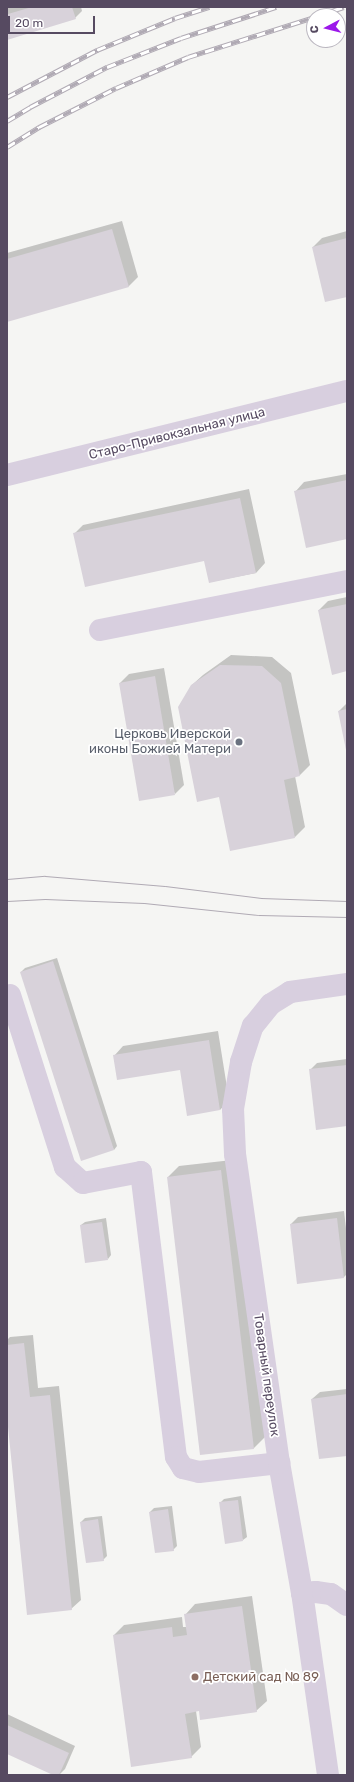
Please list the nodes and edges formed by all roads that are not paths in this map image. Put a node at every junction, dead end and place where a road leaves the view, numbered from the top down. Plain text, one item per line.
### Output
1 (347, 391) edge
2 (7, 475) edge
3 (347, 581) edge
4 (100, 630) dead end
5 (347, 984) edge
6 (10, 995) dead end
7 (279, 1463) junction
8 (302, 1593) junction
9 (347, 1605) edge
10 (328, 1775) edge

1 - 2 street, Старо-Привокзальная улица
3 - 4 street
5 - 7 street, Товарный переулок
6 - 7 street
7 - 8 street, Товарный переулок
8 - 9 street
8 - 10 street, Товарный переулок

